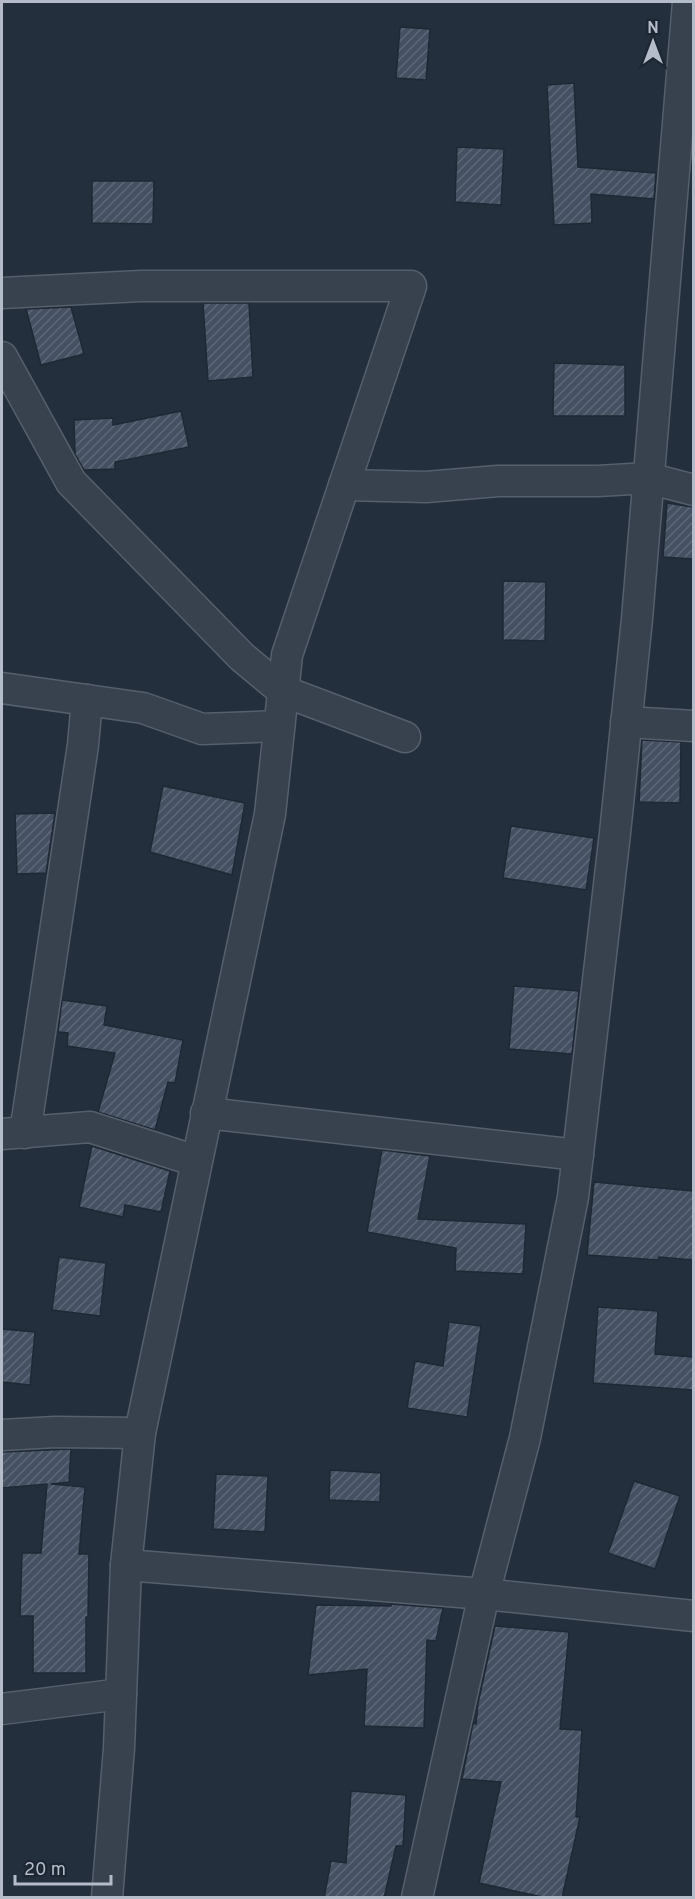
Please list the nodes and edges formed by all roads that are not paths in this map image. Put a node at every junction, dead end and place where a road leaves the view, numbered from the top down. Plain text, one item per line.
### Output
1 (688, 2) edge
2 (2, 293) edge
3 (2, 357) edge
4 (648, 478) junction
5 (344, 485) junction
6 (693, 490) edge
7 (2, 688) edge
8 (283, 691) junction
9 (87, 700) junction
10 (626, 722) junction
11 (279, 726) junction
12 (693, 726) edge
13 (405, 737) dead end
14 (206, 1113) junction
15 (13, 1133) edge
16 (578, 1155) junction
17 (196, 1161) junction
18 (140, 1433) junction
19 (2, 1435) edge
20 (126, 1565) junction
21 (484, 1594) junction
22 (693, 1616) edge
23 (121, 1694) junction
24 (2, 1709) edge
25 (107, 1898) edge
26 (417, 1898) edge

1 - 4 street
2 - 5 street
3 - 8 street
4 - 5 street
4 - 6 street
4 - 10 street
5 - 8 street
7 - 9 street
8 - 11 street
8 - 13 street
9 - 11 street
9 - 15 street
10 - 12 street
10 - 16 street
11 - 14 street
14 - 16 street
14 - 17 street
15 - 17 street
16 - 21 street
17 - 18 street
18 - 19 street
18 - 20 street
20 - 21 street
20 - 23 street
21 - 22 street
21 - 26 street
23 - 24 street
23 - 25 street

